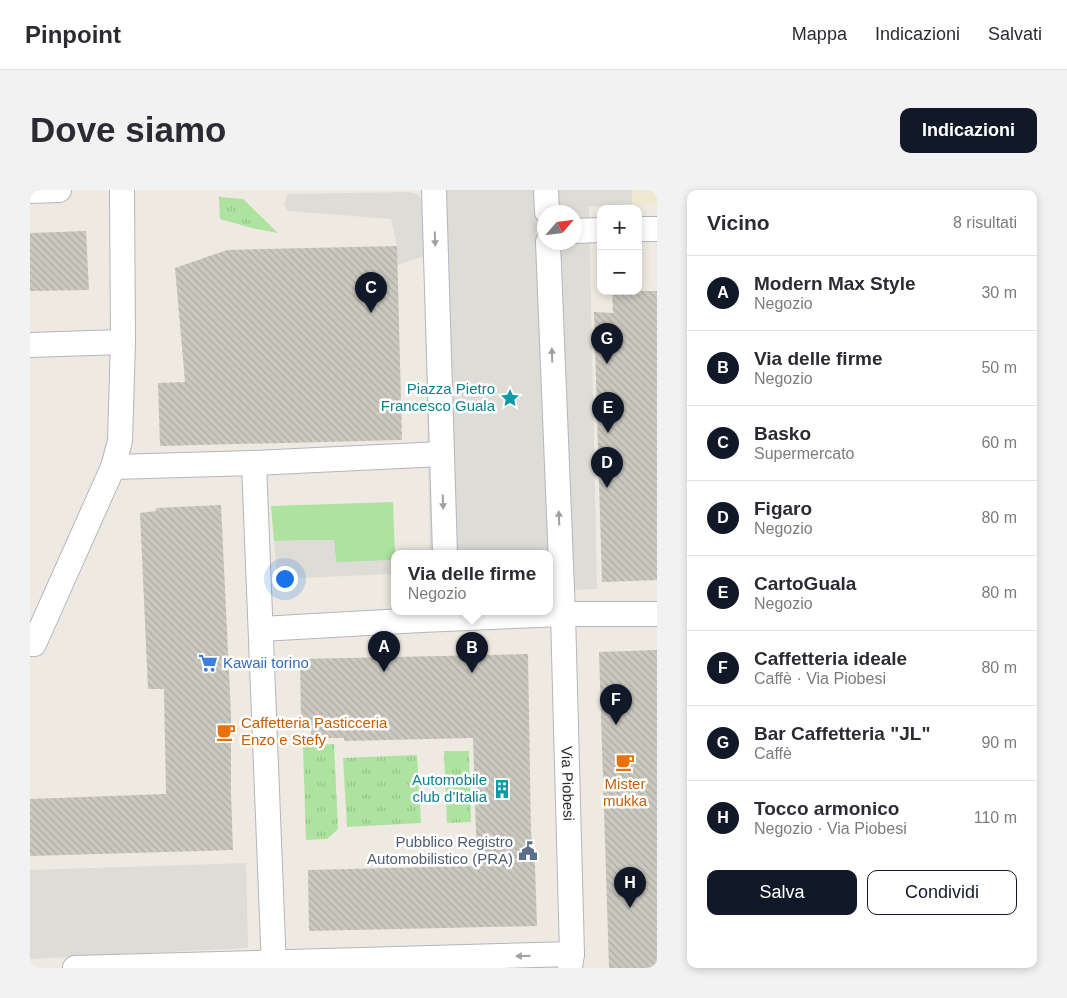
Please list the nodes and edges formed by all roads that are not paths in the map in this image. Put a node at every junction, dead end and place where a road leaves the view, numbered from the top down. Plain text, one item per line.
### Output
1 (59, 190) edge
2 (122, 190) edge
3 (434, 190) edge
4 (546, 190) edge
5 (30, 191) edge
6 (547, 205) edge
7 (657, 229) edge
8 (597, 230) edge
9 (642, 230) edge
10 (582, 231) edge
11 (548, 250) edge
12 (123, 342) junction
13 (30, 345) edge
14 (442, 454) junction
15 (254, 462) junction
16 (113, 467) junction
17 (445, 550) edge
18 (553, 614) edge
19 (563, 614) junction
20 (657, 614) edge
21 (447, 615) edge
22 (261, 628) junction
23 (30, 644) edge
24 (571, 961) edge
25 (274, 965) edge
26 (75, 968) edge

1 - 5 street
2 - 12 street
3 -> 14 street
4 - 6 street
7 - 9 street
8 - 10 street
19 -> 11 street
12 - 13 street
12 - 16 street
14 - 15 street
14 -> 17 street
15 - 16 street
15 - 22 street
16 - 23 street
18 - 19 street
19 - 20 street
19 - 24 street, Via Piobesi
21 - 22 street
22 - 25 street
24 -> 25 street, Via Piobesi
25 - 26 street, Via Piobesi

